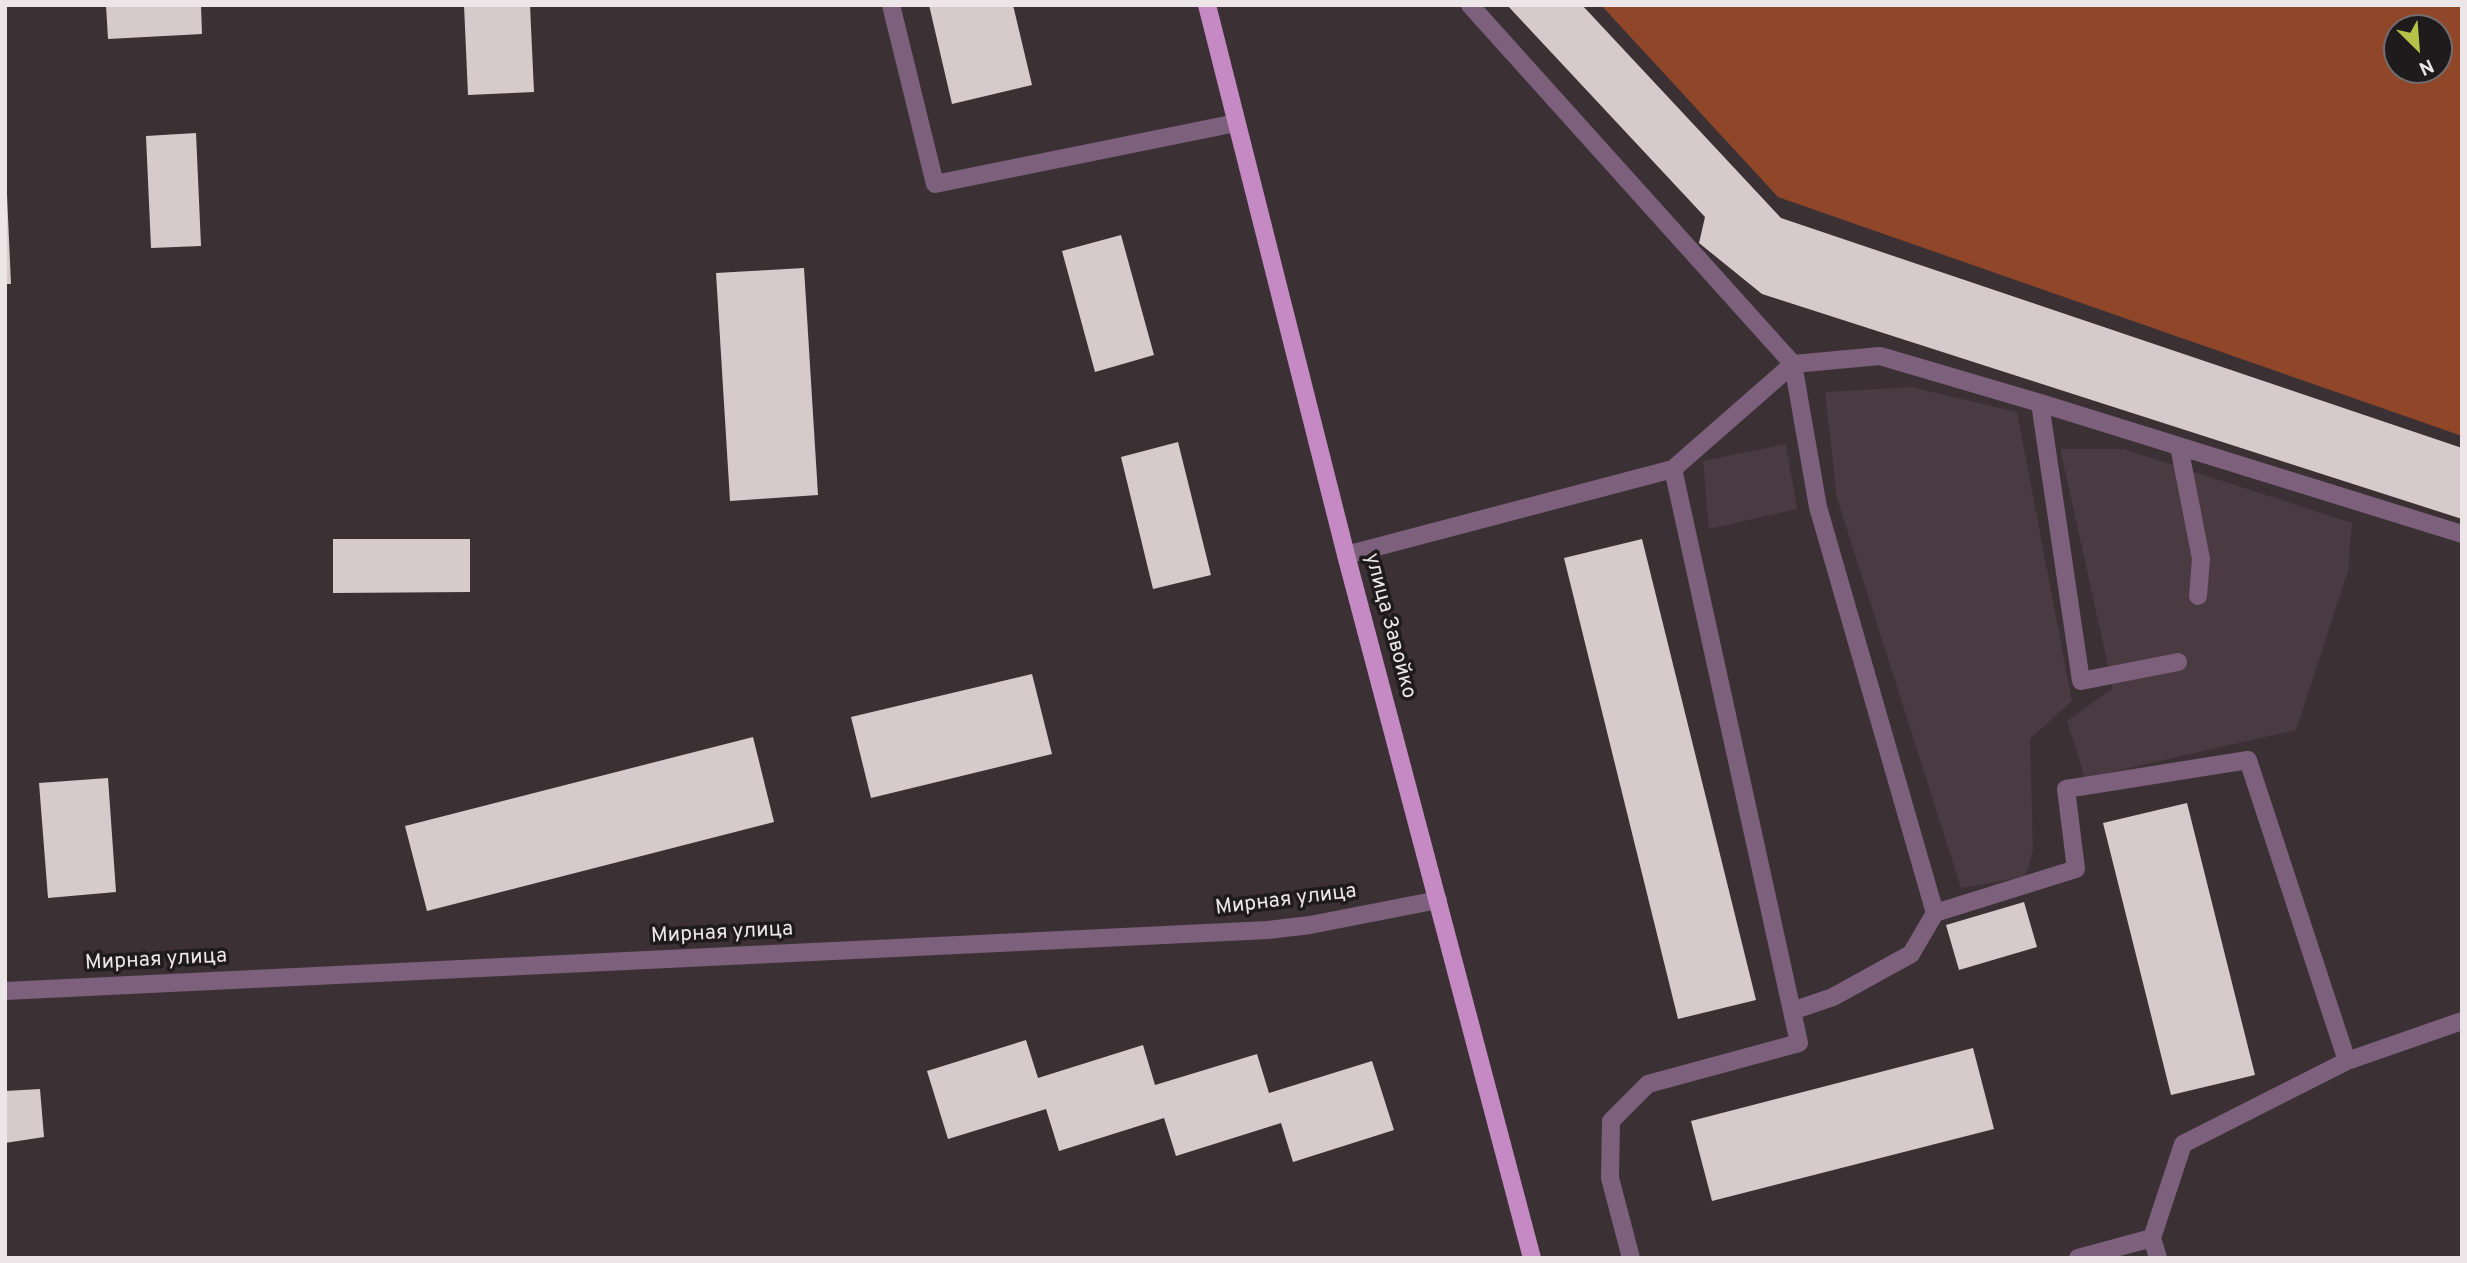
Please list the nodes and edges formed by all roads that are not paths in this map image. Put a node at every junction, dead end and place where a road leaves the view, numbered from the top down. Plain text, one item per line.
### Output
1 (891, 5) edge
2 (1207, 5) edge
3 (1470, 5) edge
4 (1236, 123) junction
5 (1793, 364) junction
6 (2040, 403) junction
7 (2179, 446) junction
8 (1673, 469) junction
9 (2462, 534) edge
10 (1346, 555) junction
11 (2198, 596) dead end
12 (2178, 662) dead end
13 (1438, 900) junction
14 (1935, 912) junction
15 (5, 991) edge
16 (1792, 1011) junction
17 (2462, 1021) edge
18 (2347, 1061) junction
19 (2152, 1238) junction
20 (1532, 1258) edge
21 (1631, 1258) edge
22 (2078, 1258) edge
23 (2158, 1258) edge

1 - 4 street
2 - 4 main road, улица Завойко
3 - 5 street
4 - 10 main road, улица Завойко
5 - 6 street
5 - 8 street
5 - 14 street
6 - 7 street
6 - 12 street
7 - 9 street
7 - 11 street
8 - 10 street
8 - 16 street
10 - 13 main road, улица Завойко
13 - 15 street, Мирная улица
13 - 20 main road, улица Завойко
14 - 16 street
14 - 18 street
16 - 21 street
17 - 18 street
18 - 19 street
19 - 22 street
19 - 23 street

